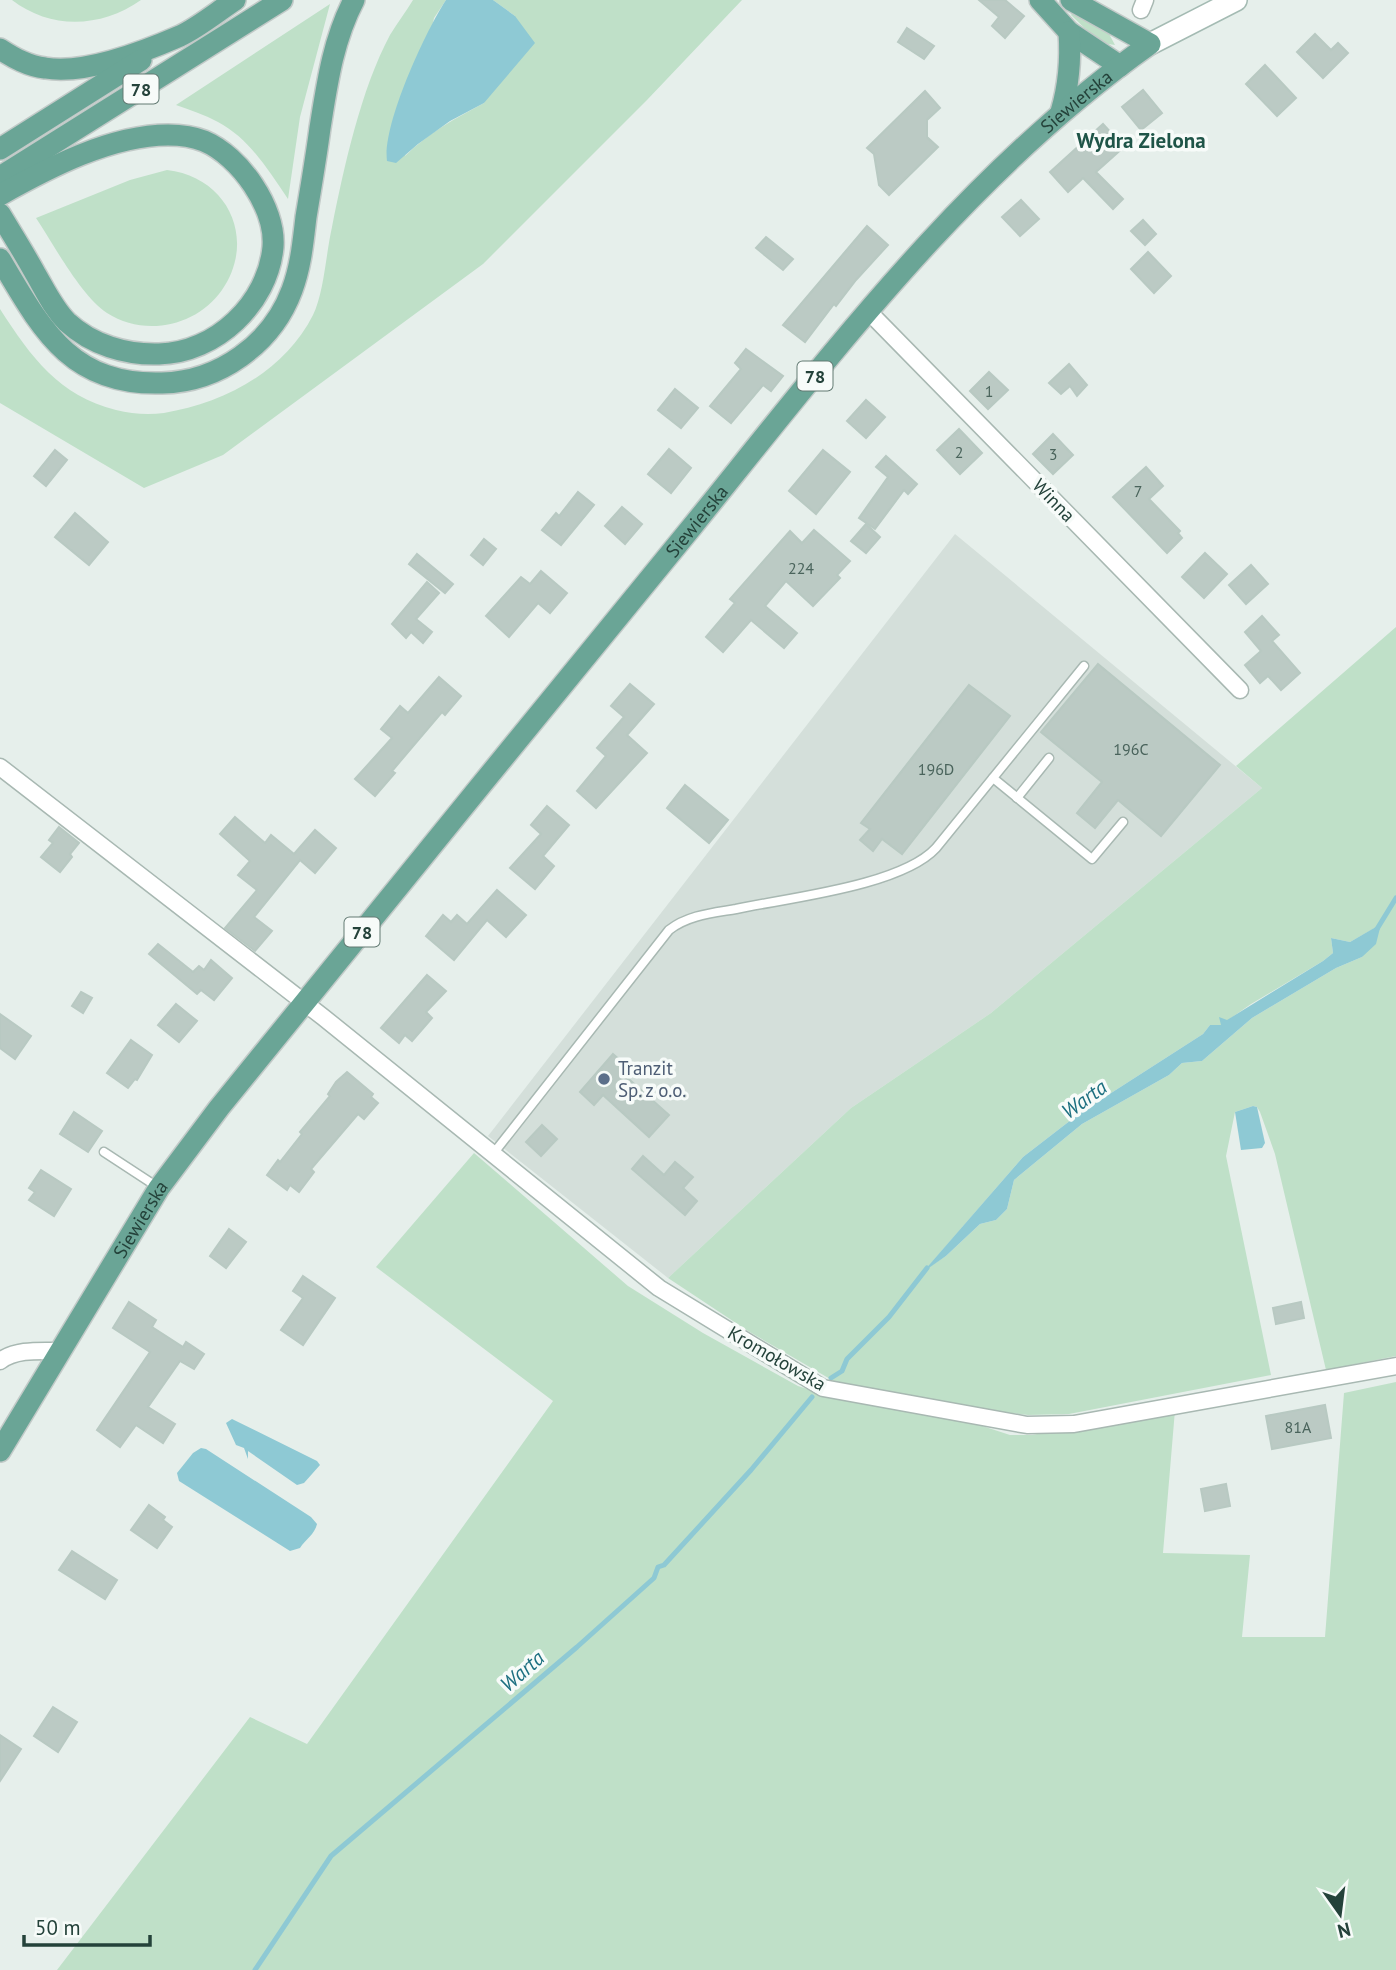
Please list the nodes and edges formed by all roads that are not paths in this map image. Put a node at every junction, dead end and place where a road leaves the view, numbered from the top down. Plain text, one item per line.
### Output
1 (235, 0) edge
2 (282, 0) edge
3 (354, 0) edge
4 (1040, 0) edge
5 (1071, 0) edge
6 (1236, 0) edge
7 (1069, 32) junction
8 (182, 35) junction
9 (1150, 44) junction
10 (0, 49) edge
11 (1120, 66) junction
12 (1061, 112) junction
13 (0, 149) edge
14 (3, 188) edge
15 (0, 214) edge
16 (0, 259) edge
17 (868, 311) junction
18 (1084, 666) dead end
19 (1240, 690) dead end
20 (1049, 758) dead end
21 (0, 767) edge
22 (993, 778) junction
23 (1017, 798) junction
24 (1123, 822) dead end
25 (303, 1004) junction
26 (104, 1152) dead end
27 (493, 1154) junction
28 (159, 1188) junction
29 (59, 1351) junction
30 (0, 1361) edge
31 (1396, 1366) edge
32 (0, 1451) edge

1 - 8 main road, 78
2 - 14 main road, 78
3 - 16 main road
4 - 7 main road
5 - 9 main road
6 - 9 main road
7 - 11 main road
7 - 12 main road
8 - 10 main road
8 - 13 main road, 78
9 - 11 main road, 78
11 - 12 main road, Siewierska / 78
12 - 17 main road, Siewierska / 78
14 - 15 main road
17 - 19 street, Winna
17 - 25 main road, Siewierska / 78
18 - 22 lane
20 - 23 lane
21 - 25 street
22 - 23 lane
22 - 27 lane
23 - 24 lane
25 - 27 street, Kromołowska
25 - 28 main road, Siewierska / 78
26 - 28 lane
27 - 31 street, Kromołowska
28 - 29 main road, Siewierska / 78
29 - 30 street
29 - 32 main road, Siewierska / 78

